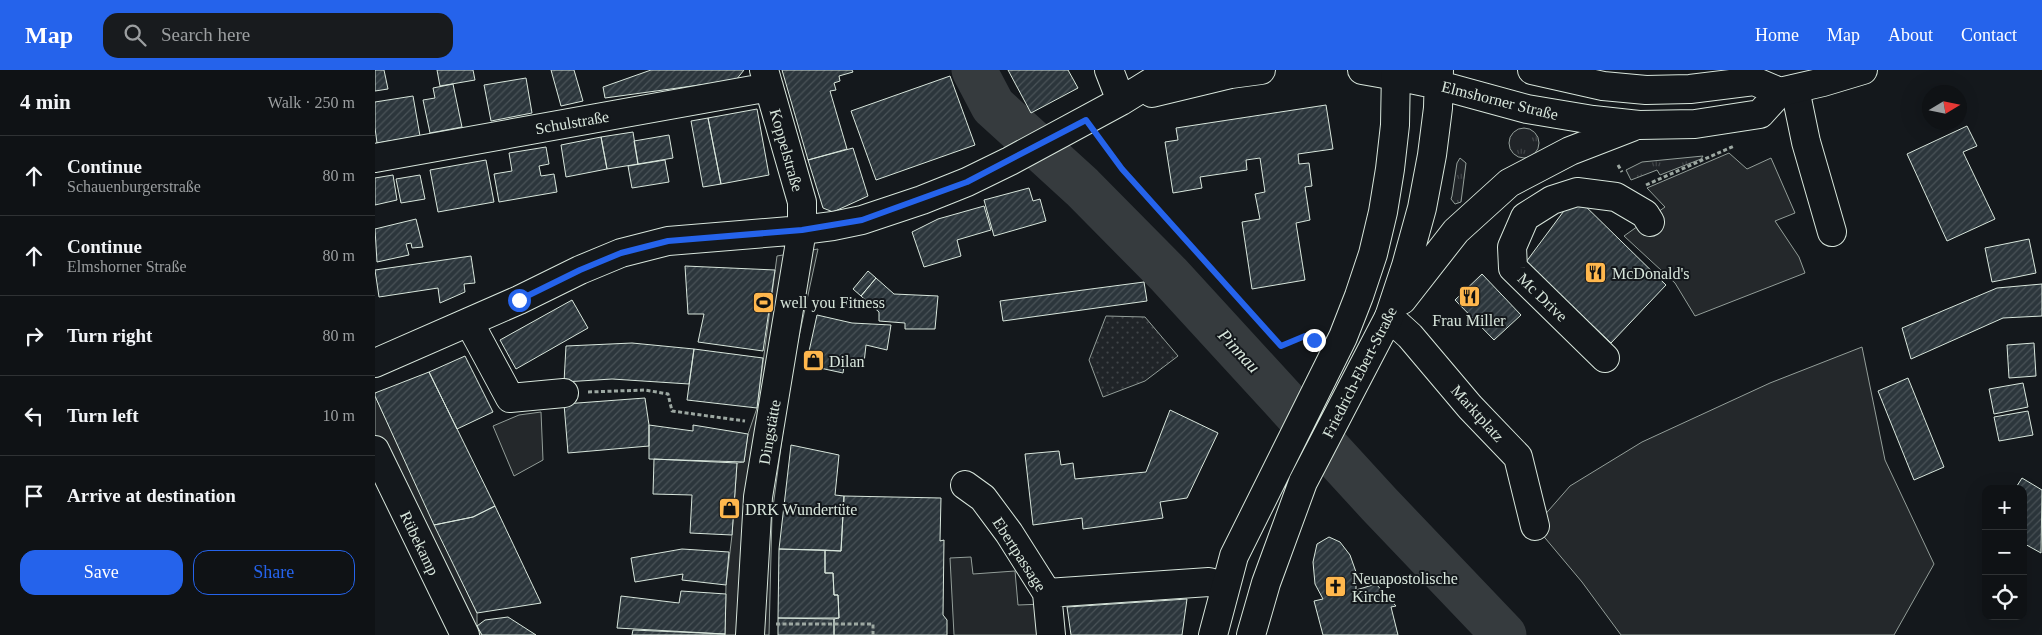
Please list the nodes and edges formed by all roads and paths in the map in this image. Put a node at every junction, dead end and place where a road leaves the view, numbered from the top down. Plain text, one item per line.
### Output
1 (1109, 70) edge
2 (1175, 70) edge
3 (1261, 70) edge
4 (1363, 70) edge
5 (1532, 70) edge
6 (1863, 70) edge
7 (1396, 73) edge
8 (1439, 77) edge
9 (766, 78) edge
10 (1787, 90) junction
11 (1121, 101) junction
12 (1086, 120) junction
13 (1639, 124) junction
14 (1736, 145) dead end
15 (375, 158) edge
16 (1643, 187) dead end
17 (1650, 222) dead end
18 (802, 230) junction
19 (1832, 232) dead end
20 (1389, 317) junction
21 (469, 322) junction
22 (1314, 340) dead end
23 (1605, 358) dead end
24 (375, 363) edge
25 (564, 393) joint
26 (770, 425) junction
27 (375, 450) edge
28 (965, 485) dead end
29 (1535, 526) dead end
30 (1225, 586) junction
31 (1047, 593) junction
32 (750, 629) edge
33 (465, 635) edge
34 (873, 635) edge
35 (1051, 635) edge
36 (1213, 635) edge
37 (1251, 635) edge

1 - 11 street
2 - 11 street
3 - 11 street
4 - 7 street, Elmshorner Straße
5 - 10 street
6 - 10 street
7 - 8 street, Elmshorner Straße
7 - 30 street, Friedrich-Ebert-Straße
8 - 13 street, Elmshorner Straße
8 - 20 street, Friedrich-Ebert-Straße
9 - 15 street, Schulstraße
9 - 18 street, Koppelstraße
10 - 13 street, Elmshorner Straße
10 - 19 street
11 - 12 street
12 - 18 street
12 - 22 path
13 - 20 street, Elmshorner Straße
14 - 16 path
17 - 23 street, Mc Drive
18 - 21 street
18 - 26 street, Dingstätte
20 - 29 street, Marktplatz
20 - 37 street, Friedrich-Ebert-Straße
21 - 24 street
21 - 25 street
25 - 26 path
26 - 32 street, Dingstätte
27 - 33 street, Rübekamp
28 - 31 street, Ebertpassage
30 - 31 street
30 - 36 street, Friedrich-Ebert-Straße
30 - 37 street
31 - 35 street, Ebertpassage
32 - 34 path

